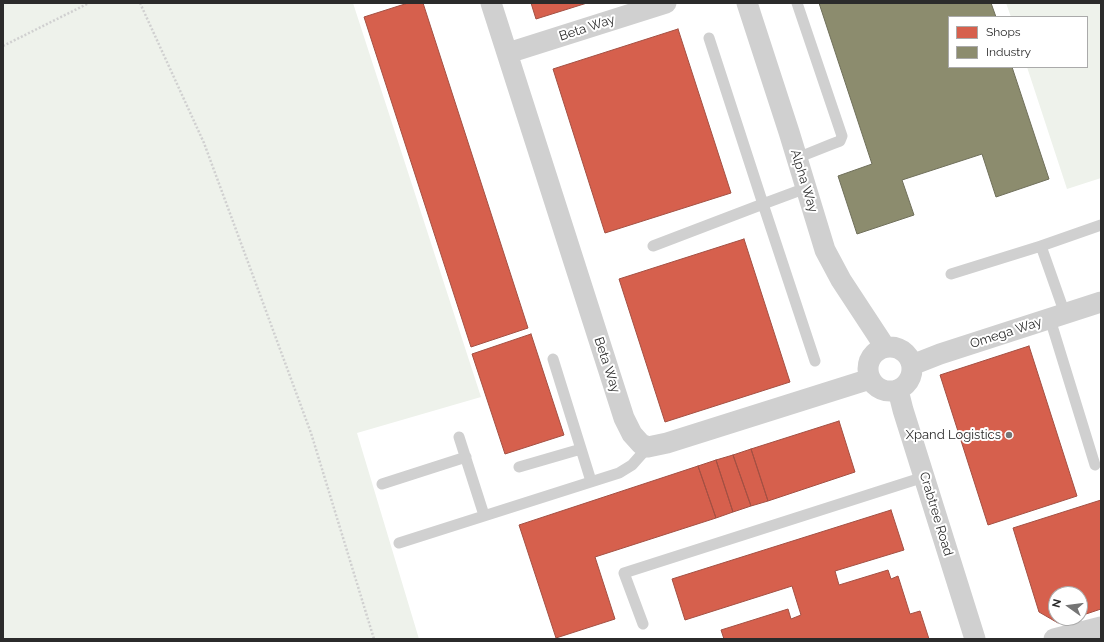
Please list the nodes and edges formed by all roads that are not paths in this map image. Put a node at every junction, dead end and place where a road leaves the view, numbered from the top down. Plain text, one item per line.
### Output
1 (492, 3) edge
2 (666, 3) edge
3 (747, 3) edge
4 (797, 3) edge
5 (709, 38) dead end
6 (508, 53) junction
7 (797, 158) junction
8 (806, 188) junction
9 (763, 204) junction
10 (1101, 225) edge
11 (653, 246) dead end
12 (1041, 246) junction
13 (951, 274) dead end
14 (1101, 302) edge
15 (1057, 316) junction
16 (885, 347) junction
17 (553, 359) dead end
18 (815, 361) dead end
19 (912, 365) junction
20 (870, 379) junction
21 (898, 390) junction
22 (460, 437) dead end
23 (648, 447) junction
24 (581, 449) junction
25 (466, 457) junction
26 (1095, 465) dead end
27 (519, 468) dead end
28 (924, 477) junction
29 (591, 481) junction
30 (382, 484) dead end
31 (484, 515) junction
32 (399, 543) dead end
33 (643, 624) dead end
34 (1101, 627) edge
35 (975, 639) edge
36 (1054, 639) edge

1 - 6 street, Beta Way
2 - 6 street, Beta Way
3 - 7 street, Alpha Way
4 - 7 lane
5 - 9 lane
6 - 23 street, Beta Way
7 - 8 street, Alpha Way
8 - 9 lane
8 - 16 street, Alpha Way
9 - 11 lane
9 - 18 lane
10 - 12 lane
12 - 13 lane
12 - 15 lane
14 - 15 street, Omega Way
15 - 19 street, Omega Way
15 - 26 lane
16 - 19 street
16 - 20 street
17 - 24 lane
19 - 21 street
20 - 21 street
20 - 23 street
21 - 28 street, Crabtree Road
22 - 25 lane
23 - 29 lane
24 - 27 lane
24 - 29 lane
25 - 30 lane
25 - 31 lane
28 - 33 lane
28 - 35 street, Crabtree Road
29 - 31 lane
31 - 32 lane
34 - 36 street

